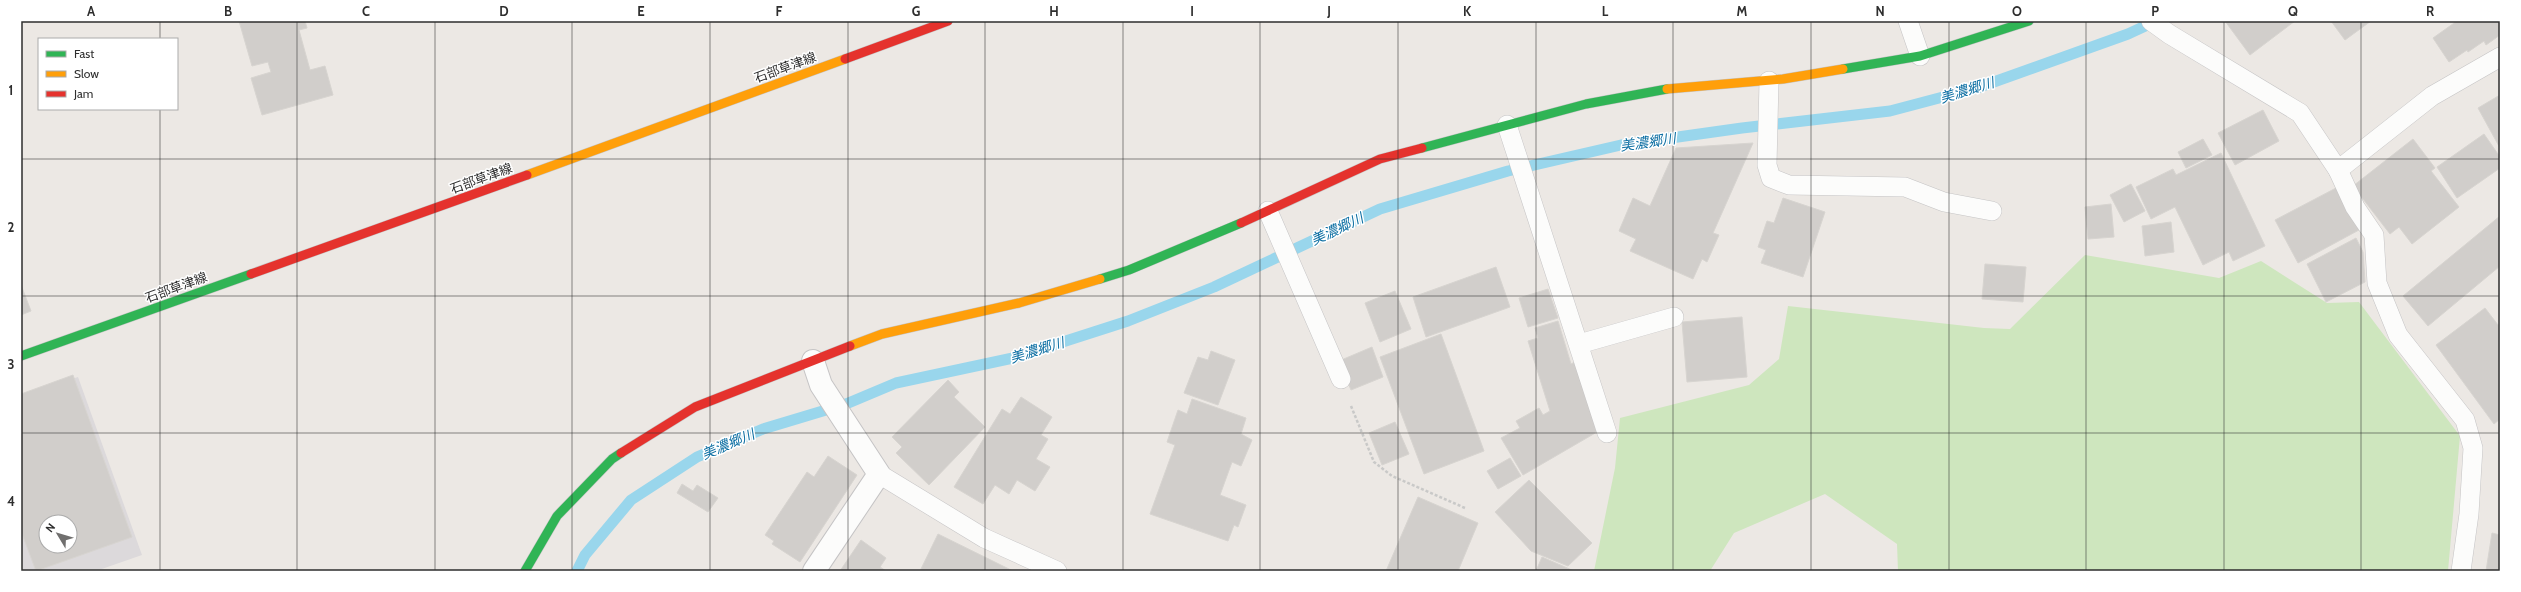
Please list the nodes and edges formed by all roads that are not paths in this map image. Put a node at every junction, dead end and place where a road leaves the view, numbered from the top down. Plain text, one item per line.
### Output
1 (948, 21) edge
2 (1908, 21) edge
3 (2029, 21) edge
4 (2152, 21) edge
5 (1920, 56) junction
6 (2500, 57) edge
7 (1769, 81) junction
8 (1507, 125) junction
9 (2338, 170) junction
10 (1268, 211) junction
11 (1992, 211) dead end
12 (1674, 317) dead end
13 (1579, 344) junction
14 (21, 356) edge
15 (813, 361) junction
16 (1341, 379) road end
17 (1607, 433) dead end
18 (879, 474) junction
19 (525, 571) edge
20 (814, 571) edge
21 (1057, 571) edge
22 (2461, 571) edge

1 - 14 street, 石部草津線
2 - 5 lane
3 - 5 street
4 - 9 lane
5 - 7 street
6 - 9 lane
7 - 8 street
7 - 11 lane
8 - 10 street
8 - 13 lane
9 - 22 lane
10 - 15 street
10 - 16 lane
12 - 13 lane
13 - 17 lane
15 - 18 street
15 - 19 street
18 - 20 street
18 - 21 lane

